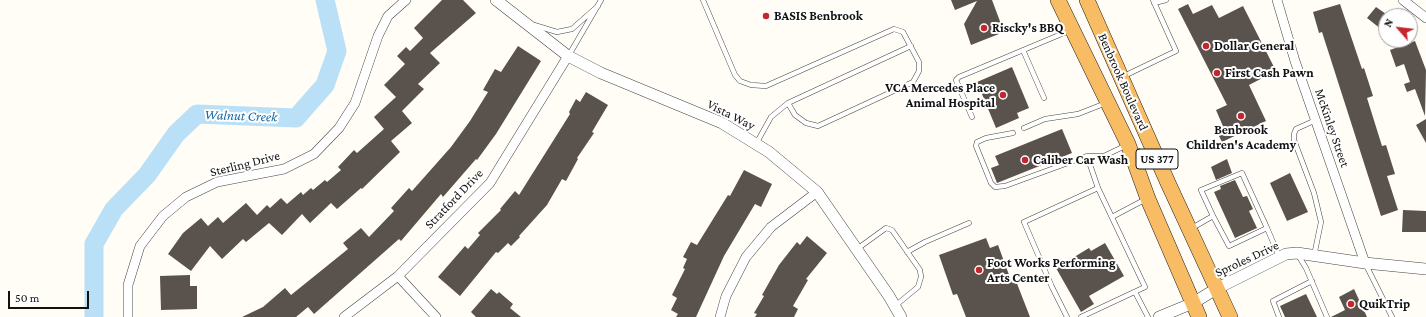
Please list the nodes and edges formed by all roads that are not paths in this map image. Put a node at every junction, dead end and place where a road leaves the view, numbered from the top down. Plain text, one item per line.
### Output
1 (406, 0) edge
2 (496, 0) edge
3 (602, 0) edge
4 (703, 0) edge
5 (1058, 0) edge
6 (1087, 0) edge
7 (1166, 0) edge
8 (1277, 0) edge
9 (1403, 0) edge
10 (1153, 1) edge
11 (598, 6) junction
12 (1426, 18) edge
13 (526, 23) junction
14 (1072, 29) junction
15 (911, 46) junction
16 (1023, 50) junction
17 (568, 56) junction
18 (1121, 78) junction
19 (1044, 98) dead end
20 (1108, 102) junction
21 (788, 103) junction
22 (972, 117) dead end
23 (1316, 120) junction
24 (1024, 128) dead end
25 (1013, 133) dead end
26 (756, 144) junction
27 (1128, 144) junction
28 (1087, 156) junction
29 (1098, 188) junction
30 (817, 192) junction
31 (1148, 199) junction
32 (1213, 216) junction
33 (1112, 217) junction
34 (969, 223) dead end
35 (1267, 228) junction
36 (1189, 230) junction
37 (857, 249) junction
38 (908, 252) junction
39 (1297, 253) junction
40 (1314, 256) junction
41 (1280, 257) junction
42 (1365, 263) junction
43 (1426, 269) edge
44 (398, 276) junction
45 (1312, 281) junction
46 (1216, 289) junction
47 (1135, 292) junction
48 (1193, 303) junction
49 (895, 306) junction
50 (128, 317) edge
51 (344, 317) edge
52 (436, 317) edge
53 (720, 317) edge
54 (901, 317) edge
55 (1067, 317) edge
56 (1081, 317) edge
57 (1148, 317) edge
58 (1159, 317) edge
59 (1199, 317) edge
60 (1230, 317) edge
61 (1279, 317) edge
62 (1327, 317) edge
63 (1392, 317) edge

1 - 50 street, Sterling Drive
2 - 13 street, Vista Way
3 - 11 lane
4 - 15 lane
5 - 14 highway, Benbrook Boulevard / US 377
6 - 18 highway, Benbrook Boulevard / US 377
7 - 10 lane
8 - 23 street, McKinley Street
9 - 12 street
10 - 18 lane
11 - 13 lane
11 - 17 lane
13 - 17 street, Vista Way
14 - 16 lane
14 - 20 highway, Benbrook Boulevard / US 377
15 - 21 lane
15 - 21 lane
16 - 19 lane
16 - 22 lane
17 - 26 street, Vista Way
17 - 44 street, Stratford Drive
18 - 36 highway, Benbrook Boulevard / US 377
20 - 24 lane
20 - 27 highway, Benbrook Boulevard / US 377
21 - 26 lane
23 - 40 lane
23 - 42 street, McKinley Street
25 - 28 lane
26 - 30 street, Vista Way
27 - 28 lane
27 - 31 highway, Benbrook Boulevard / US 377
28 - 29 lane
29 - 33 lane
29 - 55 lane
30 - 37 street, Vista Way
30 - 53 street
31 - 33 lane
31 - 48 highway, Benbrook Boulevard / US 377
32 - 35 lane
32 - 35 lane
32 - 36 lane
33 - 47 lane
34 - 38 lane
35 - 41 lane
36 - 46 highway, Benbrook Boulevard / US 377
37 - 38 lane
37 - 49 street, Vista Way
38 - 49 lane
39 - 40 street, Sproles Drive
39 - 41 street, Sproles Drive
39 - 45 lane
40 - 42 street, Sproles Drive
41 - 46 street, Sproles Drive
42 - 43 street, Sproles Drive
42 - 63 lane
44 - 51 street, Stratford Drive
44 - 52 street
45 - 61 lane
45 - 62 lane
46 - 48 street, Sproles Drive
46 - 60 highway, Benbrook Boulevard / US 377
47 - 56 lane
47 - 57 lane
48 - 58 street, Sproles Drive
48 - 59 highway, Benbrook Boulevard / US 377
49 - 54 street, Vista Way

